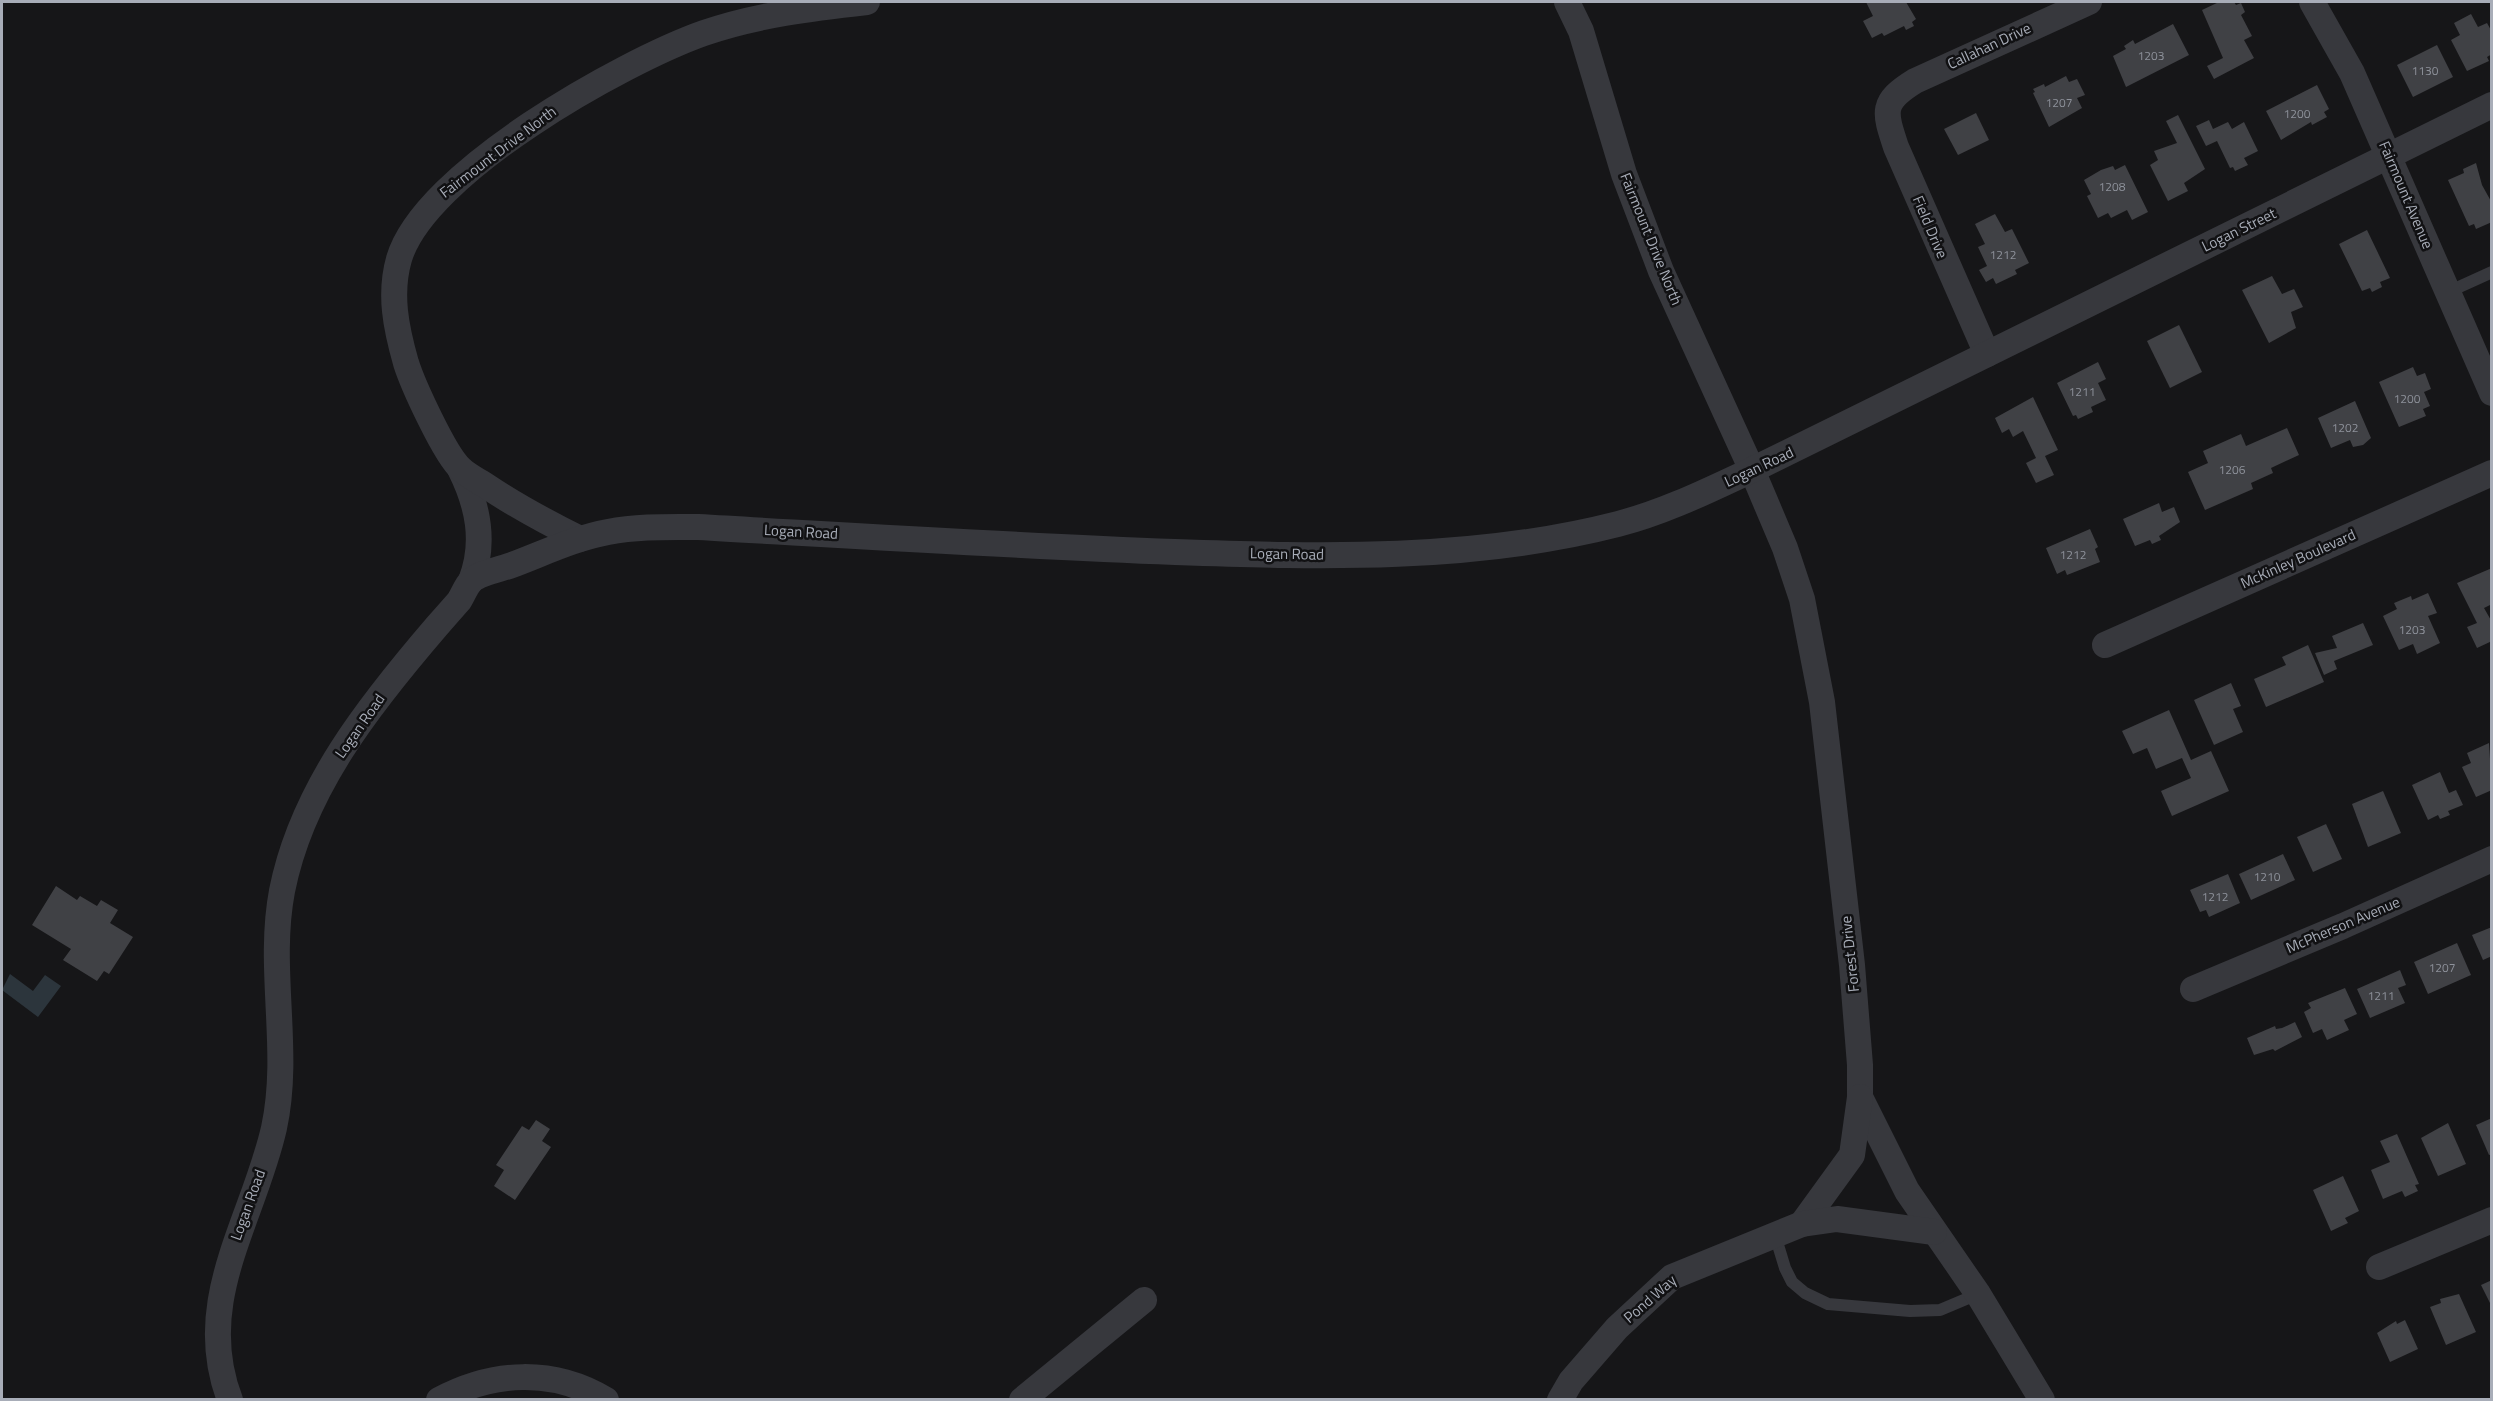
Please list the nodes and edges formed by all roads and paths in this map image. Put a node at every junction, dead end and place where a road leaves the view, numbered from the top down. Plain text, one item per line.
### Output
1 (867, 2) edge
2 (1566, 2) edge
3 (2089, 2) edge
4 (2312, 2) edge
5 (1892, 98) joint
6 (2492, 105) edge
7 (2389, 156) junction
8 (2492, 272) edge
9 (2448, 292) junction
10 (1987, 354) junction
11 (2492, 393) edge
12 (459, 468) junction
13 (1752, 470) junction
14 (2492, 473) edge
15 (580, 539) junction
16 (471, 581) junction
17 (2105, 645) dead end
18 (2492, 859) edge
19 (2193, 989) dead end
20 (1860, 1097) junction
21 (2492, 1220) edge
22 (1802, 1224) junction
23 (1934, 1233) junction
24 (1774, 1235) junction
25 (2379, 1266) dead end
26 (1978, 1294) junction
27 (1143, 1300) dead end
28 (230, 1400) edge
29 (439, 1400) edge
30 (606, 1400) edge
31 (1022, 1400) edge
32 (1560, 1400) edge
33 (2042, 1400) edge

1 - 12 street, Fairmount Drive North
2 - 13 street, Fairmount Drive North
3 - 5 street, Callahan Drive
4 - 7 street, Fairmount Avenue
5 - 10 street, Field Drive
6 - 7 street, Logan Street
7 - 9 street, Fairmount Avenue
7 - 10 street, Logan Street
8 - 9 lane
9 - 11 street, Fairmount Avenue
10 - 13 street, Logan Road
12 - 15 street, Fairmount Drive North
12 - 16 street
13 - 15 street, Logan Road
13 - 20 street, Forest Drive
14 - 17 street, McKinley Boulevard
15 - 16 street, Logan Road
16 - 28 street, Logan Road
18 - 19 street, McPherson Avenue
20 - 22 street
20 - 23 street, Forest Drive
21 - 25 street
22 - 23 street, Pond Way
22 - 24 street, Pond Way
23 - 26 street, Forest Drive
24 - 26 lane
24 - 32 street, Pond Way
26 - 33 street, Forest Drive
27 - 31 street
29 - 30 street

